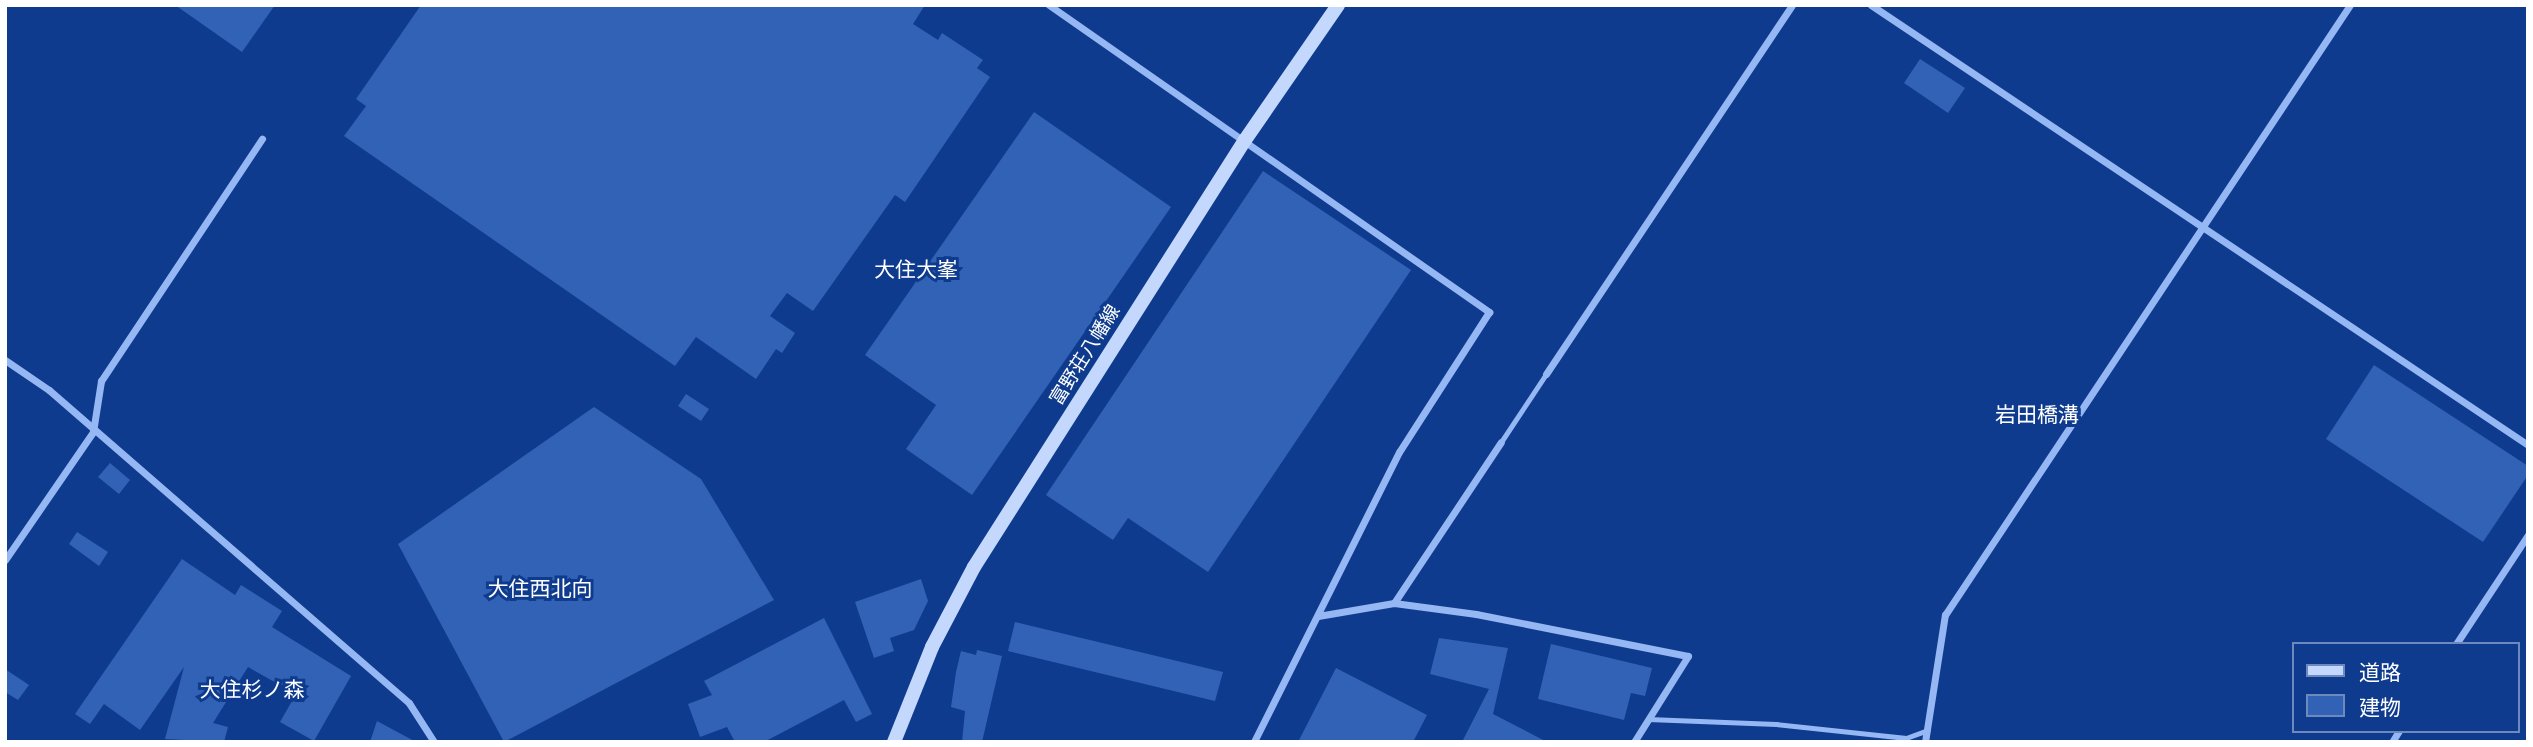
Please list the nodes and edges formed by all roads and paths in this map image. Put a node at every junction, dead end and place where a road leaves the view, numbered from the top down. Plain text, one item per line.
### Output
1 (1049, 5) edge
2 (1338, 5) edge
3 (1792, 5) edge
4 (1871, 5) edge
5 (2350, 5) edge
6 (262, 139) dead end
7 (1245, 140) junction
8 (2202, 228) junction
9 (5, 360) edge
10 (1546, 374) joint
11 (93, 432) junction
12 (1501, 442) joint
13 (2528, 445) edge
14 (2528, 535) edge
15 (5, 560) edge
16 (1394, 603) junction
17 (1318, 616) junction
18 (2457, 642) edge
19 (1648, 719) junction
20 (1928, 730) junction
21 (434, 742) edge
22 (894, 742) edge
23 (1254, 742) edge
24 (1634, 742) edge
25 (1925, 742) edge

1 - 7 street
2 - 7 main road, 富野荘八幡線
3 - 10 street
4 - 8 street
5 - 8 street
6 - 11 street
7 - 17 street
7 - 22 main road, 富野荘八幡線
8 - 13 street
8 - 20 street
9 - 11 street
10 - 12 lane
11 - 15 street
11 - 21 street
12 - 16 street
14 - 18 street
16 - 17 street
16 - 19 street
17 - 23 street
19 - 20 lane
19 - 24 street
20 - 25 street

